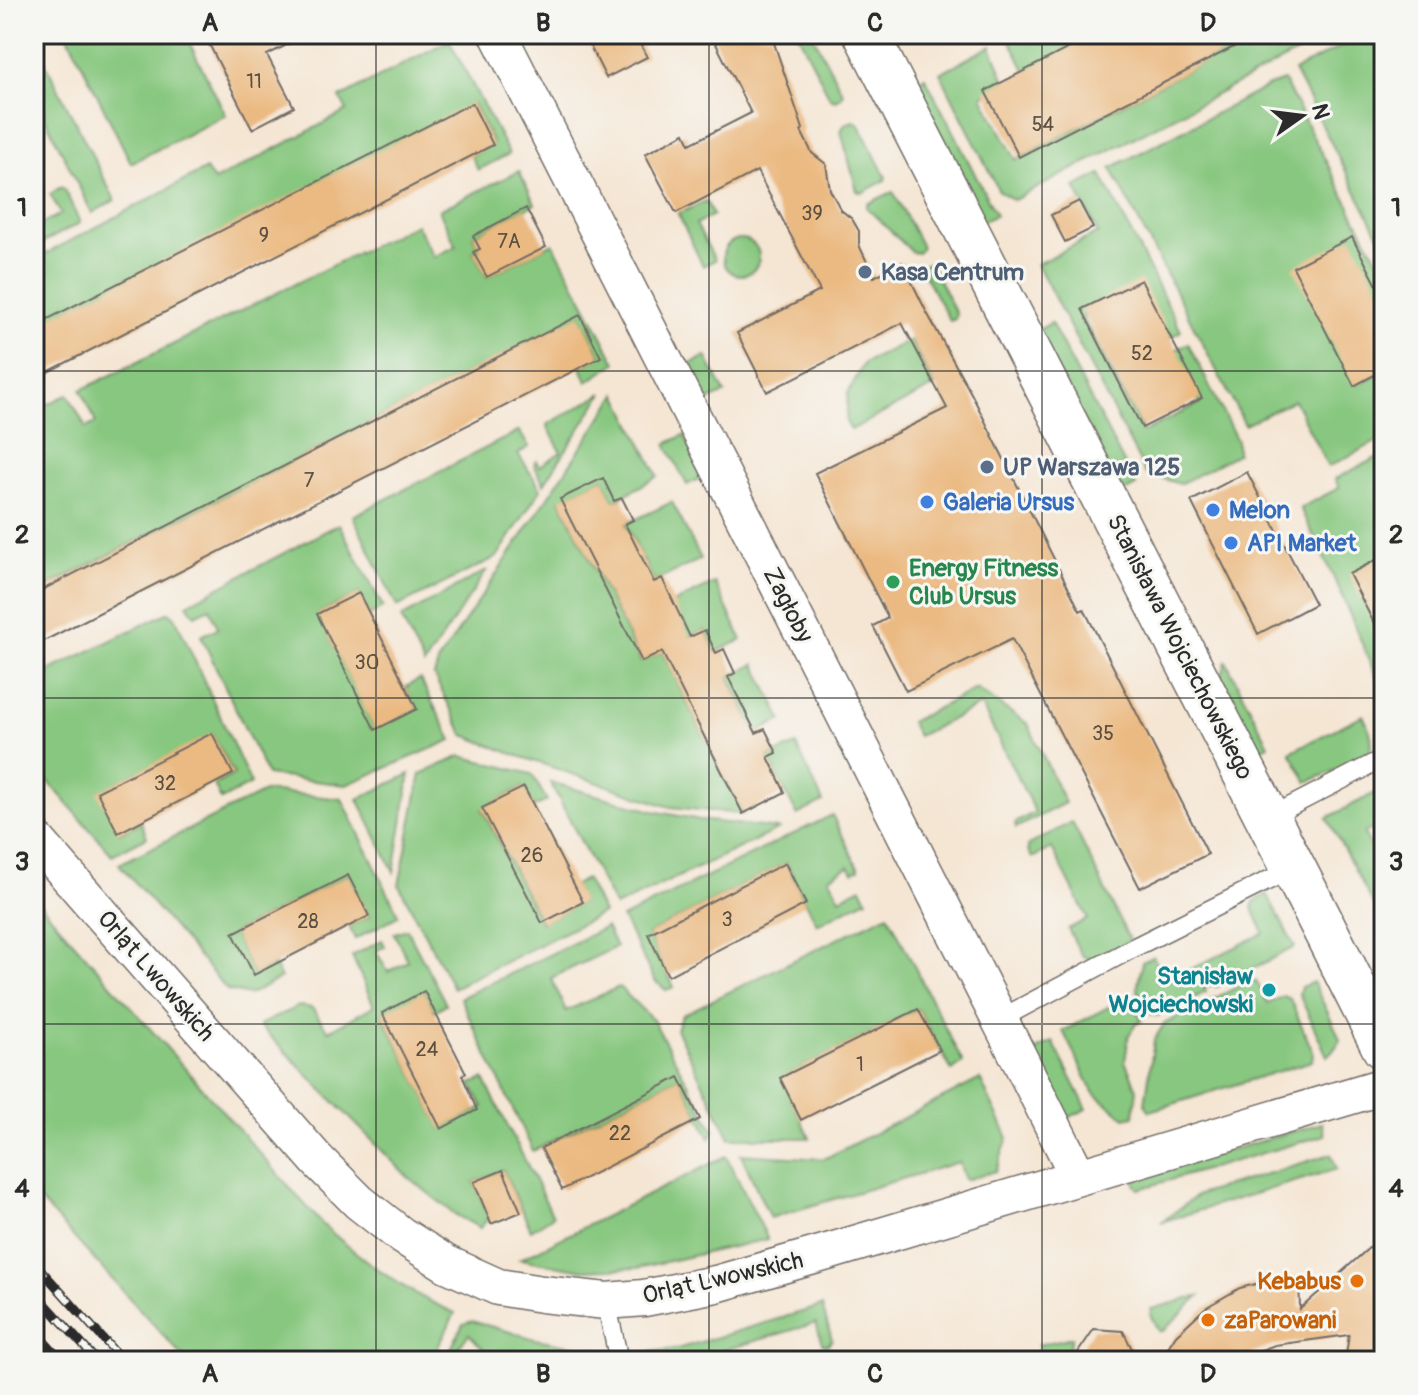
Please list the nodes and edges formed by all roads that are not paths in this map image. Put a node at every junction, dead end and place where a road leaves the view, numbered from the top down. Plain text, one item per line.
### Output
1 (498, 34) edge
2 (866, 34) edge
3 (1384, 758) edge
4 (1268, 818) junction
5 (34, 837) edge
6 (1293, 868) junction
7 (1000, 1019) junction
8 (1384, 1047) edge
9 (1384, 1086) edge
10 (1078, 1176) junction
11 (606, 1301) junction
12 (619, 1361) edge

1 - 7 street, Zagłoby
2 - 4 street, Stanisława Wojciechowskiego
3 - 4 lane
4 - 6 street, Stanisława Wojciechowskiego
5 - 11 street, Orląt Lwowskich
6 - 7 lane
6 - 8 street, Stanisława Wojciechowskiego
7 - 10 street, Zagłoby
9 - 10 street, Orląt Lwowskich
10 - 11 street, Orląt Lwowskich
11 - 12 lane

